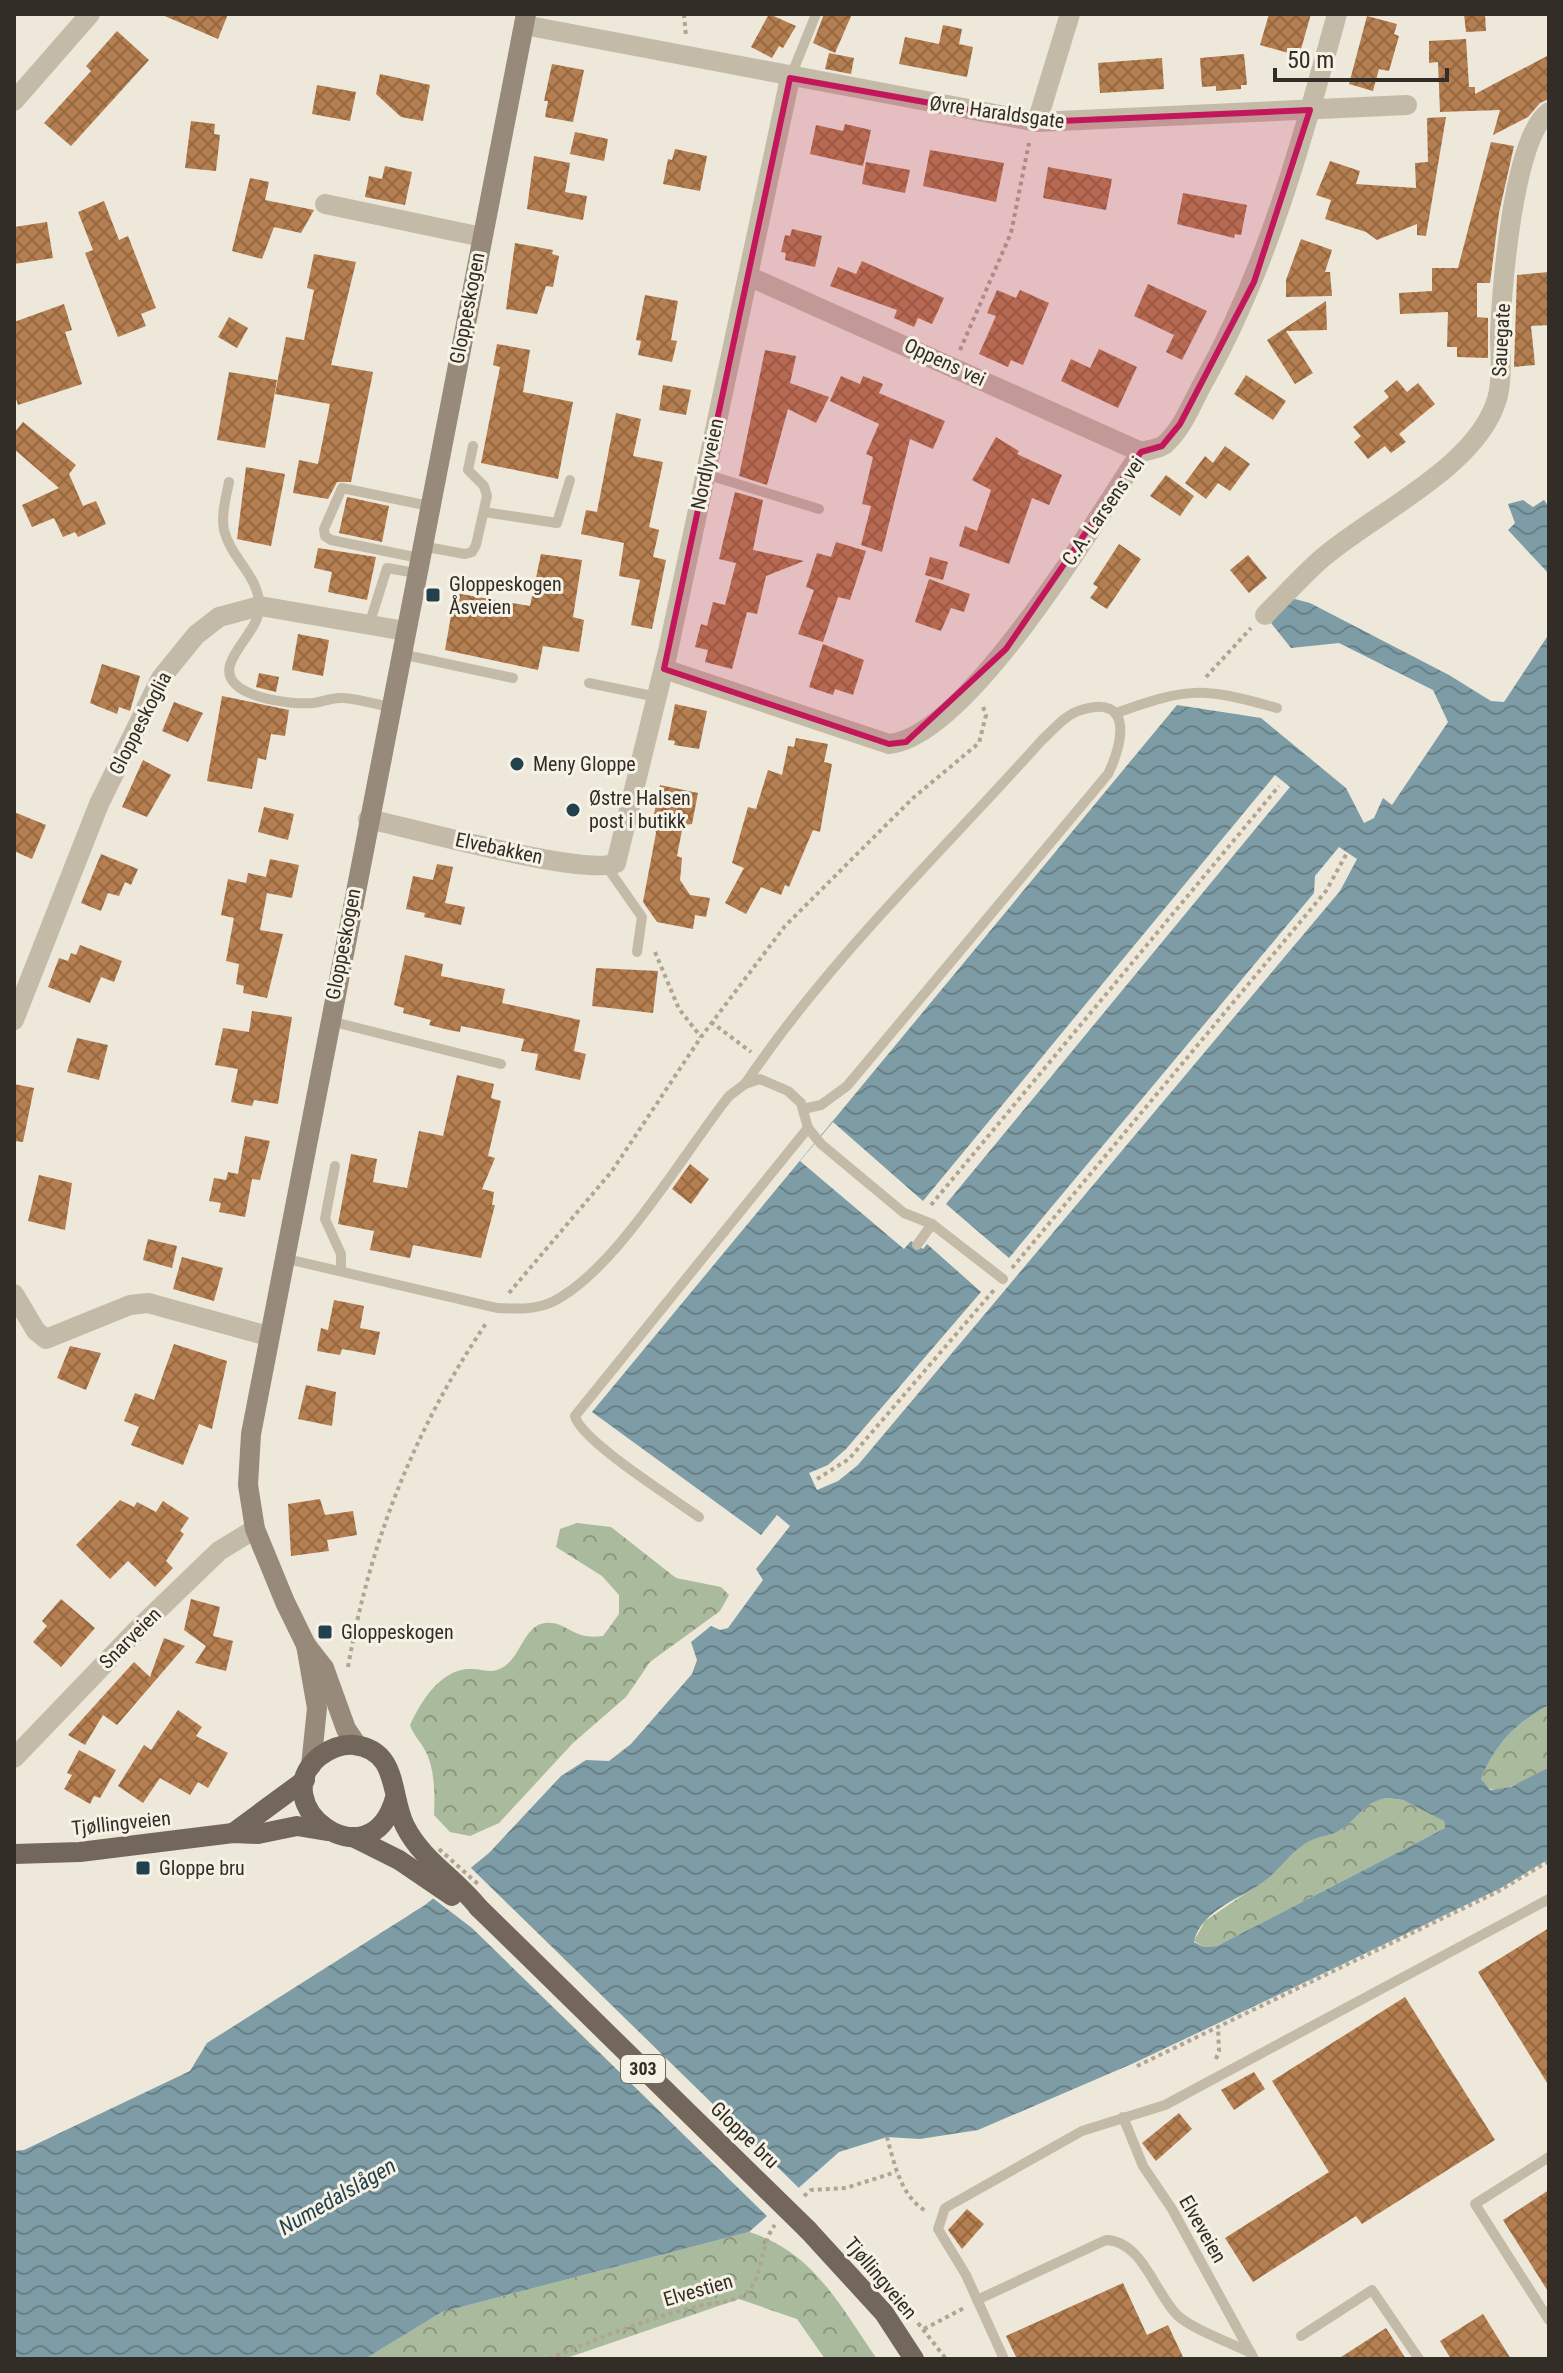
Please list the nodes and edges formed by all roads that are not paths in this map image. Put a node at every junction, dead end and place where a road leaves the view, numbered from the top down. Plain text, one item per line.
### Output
1 (90, 14) edge
2 (816, 14) edge
3 (1070, 14) edge
4 (1337, 14) edge
5 (525, 20) edge
6 (790, 78) junction
7 (14, 101) edge
8 (1407, 105) dead end
9 (1310, 110) junction
10 (1549, 112) edge
11 (1037, 122) junction
12 (325, 204) dead end
13 (482, 237) junction
14 (748, 276) junction
15 (473, 446) dead end
16 (1141, 452) junction
17 (705, 474) junction
18 (570, 480) dead end
19 (229, 482) dead end
20 (429, 506) junction
21 (819, 509) dead end
22 (484, 512) junction
23 (419, 559) junction
24 (260, 606) junction
25 (1265, 615) road end
26 (369, 625) junction
27 (405, 631) junction
28 (401, 654) junction
29 (664, 669) junction
30 (513, 678) dead end
31 (589, 683) dead end
32 (657, 697) junction
33 (390, 707) junction
34 (1277, 708) dead end
35 (1116, 713) junction
36 (368, 819) junction
37 (607, 867) junction
38 (637, 952) dead end
39 (14, 1020) edge
40 (329, 1021) junction
41 (501, 1064) dead end
42 (745, 1084) junction
43 (803, 1109) junction
44 (808, 1128) junction
45 (335, 1166) dead end
46 (932, 1224) junction
47 (917, 1245) dead end
48 (283, 1258) junction
49 (341, 1271) junction
50 (1003, 1279) road end
51 (14, 1294) edge
52 (268, 1336) junction
53 (699, 1517) dead end
54 (255, 1529) junction
55 (306, 1645) junction
56 (357, 1745) junction
57 (14, 1758) edge
58 (308, 1773) junction
59 (395, 1798) junction
60 (327, 1831) junction
61 (233, 1833) junction
62 (353, 1837) junction
63 (14, 1854) edge
64 (1549, 1899) edge
65 (478, 1907) junction
66 (1123, 2117) junction
67 (1549, 2157) edge
68 (808, 2230) joint
69 (977, 2300) junction
70 (1549, 2320) edge
71 (1301, 2336) dead end
72 (1252, 2356) edge
73 (914, 2359) edge
74 (1004, 2359) edge
75 (1419, 2359) edge

1 - 7 street
2 - 6 lane
3 - 11 street
4 - 9 street, C.A. Larsens vei
5 - 6 street, Øvre Haraldsgate
5 - 13 main road, Gloppeskogen
6 - 11 street, Øvre Haraldsgate
6 - 14 street, Nordlyveien
8 - 9 street, Øvre Haraldsgate
9 - 11 street, Øvre Haraldsgate
9 - 16 street, C.A. Larsens vei
10 - 25 street, Sauegate
12 - 13 street, Gloppeskogen
13 - 20 main road, Gloppeskogen
14 - 16 street, Oppens vei
14 - 17 street, Nordlyveien
15 - 22 lane
16 - 29 street, C.A. Larsens vei
17 - 21 lane
17 - 29 street, Nordlyveien
18 - 22 lane
19 - 24 lane
20 - 23 main road, Gloppeskogen
20 - 23 lane
22 - 23 lane
23 - 26 lane
23 - 27 main road, Gloppeskogen
24 - 26 street, Gloppeskoglia
24 - 33 lane
24 - 39 street, Gloppeskoglia
26 - 27 street, Gloppeskoglia
27 - 28 main road, Gloppeskogen
28 - 30 lane
28 - 33 main road, Gloppeskogen
29 - 32 street, Nordlyveien
31 - 32 lane
32 - 37 street, Nordlyveien
33 - 36 main road, Gloppeskogen
34 - 35 lane
35 - 42 lane
35 - 43 lane
36 - 37 street, Elvebakken
36 - 40 main road, Gloppeskogen
37 - 38 lane
40 - 41 lane
40 - 48 main road, Gloppeskogen
42 - 43 lane
42 - 49 lane
43 - 44 lane
44 - 46 lane
44 - 53 lane
45 - 49 lane
46 - 47 lane
46 - 50 lane
48 - 49 lane
48 - 52 main road, Gloppeskogen
51 - 52 street
52 - 54 main road, Gloppeskogen
54 - 55 main road, Gloppeskogen
54 - 57 street, Snarveien
55 - 56 main road, Gloppeskogen
55 - 58 main road, Gloppeskogen
56 - 58 main road, 303
56 - 59 main road, 303
58 - 60 main road
58 - 61 main road, Tjøllingveien / 303
59 - 62 main road
59 - 65 main road, Gloppe bru / 303
60 - 61 main road, Tjøllingveien / 303
60 - 62 main road, 303
61 - 63 main road, Tjøllingveien / 303
62 - 65 main road, Gloppe bru / 303
64 - 66 lane
65 - 68 main road, Gloppe bru / 303, bridge
66 - 69 lane
66 - 72 lane, Elveveien
67 - 70 lane
68 - 73 main road, Tjøllingveien / 303
69 - 72 lane
69 - 74 lane
71 - 75 lane

